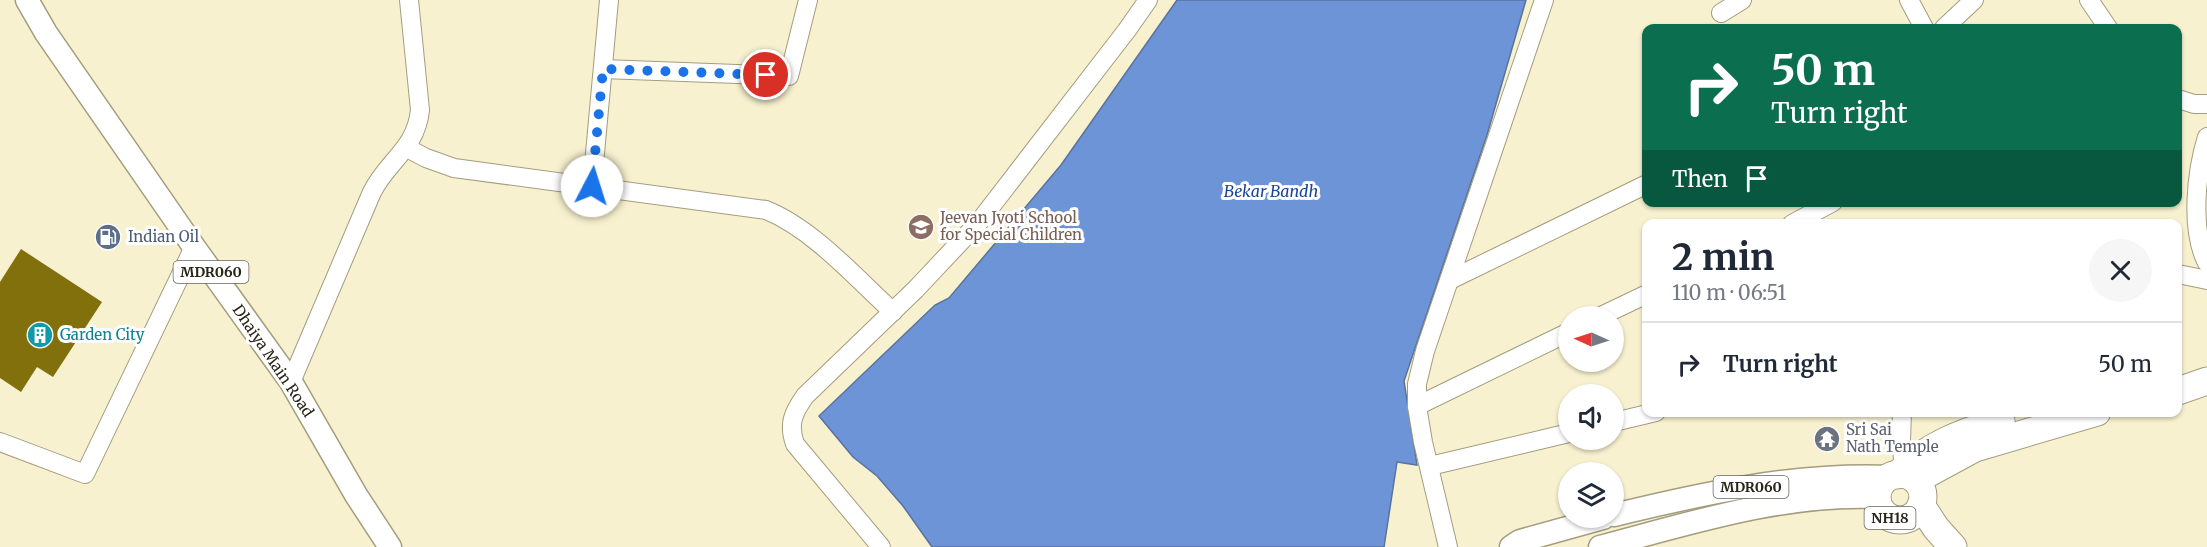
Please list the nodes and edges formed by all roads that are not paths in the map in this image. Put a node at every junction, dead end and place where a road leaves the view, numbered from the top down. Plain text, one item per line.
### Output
1 (27, 0) edge
2 (409, 0) edge
3 (609, 0) edge
4 (808, 0) edge
5 (1149, 0) edge
6 (1544, 0) edge
7 (1742, 0) edge
8 (1909, 0) edge
9 (1974, 0) edge
10 (2089, 0) edge
11 (1721, 13) dead end
12 (1922, 24) edge
13 (1948, 24) edge
14 (2105, 24) edge
15 (603, 69) junction
16 (2182, 100) edge
17 (2207, 105) edge
18 (2207, 137) edge
19 (407, 148) junction
20 (592, 186) junction
21 (1642, 186) edge
22 (1824, 207) edge
23 (1801, 219) edge
24 (194, 247) junction
25 (2207, 264) edge
26 (2182, 275) edge
27 (1450, 280) junction
28 (2207, 280) edge
29 (1642, 296) edge
30 (1622, 306) edge
31 (893, 312) junction
32 (1558, 337) edge
33 (2207, 362) edge
34 (2182, 371) edge
35 (2207, 381) edge
36 (291, 382) junction
37 (2182, 390) edge
38 (1417, 406) junction
39 (1642, 415) edge
40 (1902, 417) edge
41 (2015, 417) edge
42 (2080, 417) edge
43 (1624, 420) edge
44 (1558, 436) edge
45 (0, 442) edge
46 (1430, 466) junction
47 (1902, 489) junction
48 (1624, 513) edge
49 (1567, 528) edge
50 (390, 547) edge
51 (881, 547) edge
52 (1448, 547) edge
53 (1511, 547) edge
54 (1600, 547) edge
55 (1929, 547) edge
56 (1953, 547) edge

1 - 24 main road, Dhaiya Main Road / MDR060
2 - 19 street
3 - 15 street
4 - 15 street
5 - 31 street
6 - 27 street
7 - 11 street
8 - 12 street
9 - 13 street
10 - 14 street
15 - 20 street
16 - 17 street
18 - 25 street
19 - 20 street
19 - 36 street
20 - 31 street
21 - 27 street
22 - 23 street
24 - 36 main road, Dhaiya Main Road / MDR060
24 - 45 street
26 - 28 street
27 - 38 street
29 - 30 street
31 - 51 street
32 - 38 street
33 - 34 highway
35 - 37 highway
36 - 50 main road, Dhaiya Main Road / MDR060
38 - 46 street
39 - 43 street
40 - 47 street
41 - 47 highway
42 - 47 highway
44 - 46 street
46 - 52 street
47 - 48 main road, MDR060
47 - 54 main road, MDR060
47 - 55 highway, NH18
47 - 56 highway, NH18
49 - 53 main road

